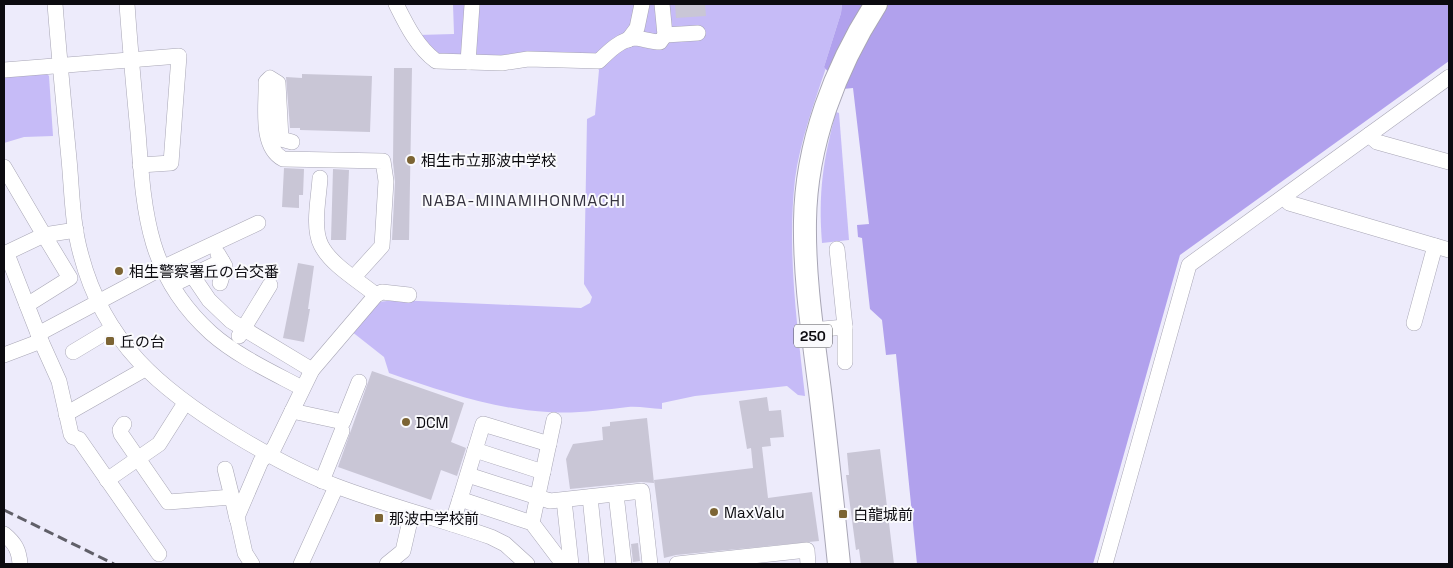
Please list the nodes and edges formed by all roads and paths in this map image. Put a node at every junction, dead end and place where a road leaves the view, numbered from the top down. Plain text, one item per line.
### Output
1 (55, 4) edge
2 (126, 4) edge
3 (396, 4) edge
4 (642, 4) edge
5 (662, 4) edge
6 (876, 4) edge
7 (472, 5) edge
8 (698, 33) dead end
9 (665, 35) junction
10 (628, 40) junction
11 (131, 59) junction
12 (468, 62) junction
13 (60, 65) junction
14 (4, 70) edge
15 (1449, 77) edge
16 (1369, 135) junction
17 (292, 142) dead end
18 (1449, 162) edge
19 (140, 165) junction
20 (4, 167) edge
21 (320, 178) dead end
22 (1284, 197) junction
23 (258, 223) dead end
24 (76, 230) junction
25 (44, 235) junction
26 (213, 244) junction
27 (1442, 248) edge
28 (837, 249) dead end
29 (6, 254) edge
30 (222, 261) junction
31 (162, 268) junction
32 (192, 276) junction
33 (354, 277) junction
34 (220, 283) dead end
35 (172, 285) junction
36 (270, 285) dead end
37 (376, 295) junction
38 (409, 295) dead end
39 (98, 300) junction
40 (27, 305) junction
41 (1414, 323) dead end
42 (845, 327) junction
43 (113, 328) junction
44 (243, 329) junction
45 (812, 330) junction
46 (40, 338) junction
47 (231, 348) junction
48 (73, 352) dead end
49 (4, 355) edge
50 (845, 362) dead end
51 (145, 369) junction
52 (312, 370) junction
53 (359, 382) dead end
54 (302, 388) junction
55 (185, 402) junction
56 (292, 411) junction
57 (66, 414) junction
58 (554, 420) dead end
59 (124, 424) dead end
60 (342, 431) dead end
61 (549, 444) junction
62 (475, 450) junction
63 (267, 455) junction
64 (138, 460) junction
65 (225, 469) dead end
66 (543, 472) junction
67 (468, 475) junction
68 (107, 480) junction
69 (329, 484) junction
70 (616, 494) junction
71 (232, 497) junction
72 (590, 497) junction
73 (460, 499) junction
74 (538, 499) junction
75 (564, 500) junction
76 (412, 512) junction
77 (237, 520) junction
78 (532, 523) junction
79 (452, 524) junction
80 (7, 542) edge
81 (159, 554) dead end
82 (781, 558) edge
83 (754, 560) edge
84 (729, 561) edge
85 (703, 563) edge
86 (20, 564) edge
87 (252, 564) edge
88 (301, 564) edge
89 (386, 564) edge
90 (527, 564) edge
91 (563, 564) edge
92 (571, 564) edge
93 (597, 564) edge
94 (624, 564) edge
95 (650, 564) edge
96 (677, 564) edge
97 (808, 564) edge
98 (839, 564) edge
99 (1105, 564) edge

1 - 13 street
2 - 11 street
3 - 12 street
4 - 10 street
5 - 9 street
6 - 45 highway, 250
7 - 12 street
8 - 9 street
9 - 10 street
10 - 12 street
11 - 13 street
11 - 19 street
11 - 19 street
13 - 14 street
13 - 24 street
15 - 16 street
16 - 18 street
16 - 22 street
17 - 33 street
19 - 31 street
20 - 25 street
21 - 33 street
22 - 27 street
22 - 99 street
23 - 26 street
24 - 25 street
24 - 39 street
25 - 29 street
25 - 40 street
26 - 30 street
26 - 31 street
27 - 41 street
28 - 42 street
29 - 40 street
30 - 32 street
30 - 34 street
31 - 35 street
31 - 39 street
32 - 35 street
32 - 44 street
33 - 37 street
35 - 47 street
36 - 44 street
37 - 38 street
37 - 52 street
39 - 43 street
39 - 46 street
40 - 46 street
42 - 45 street
42 - 50 street
43 - 48 street
43 - 51 street
44 - 47 street
44 - 52 street
45 - 98 highway, 250
46 - 49 street
46 - 57 street
47 - 54 street
51 - 55 street
51 - 57 street
52 - 54 street
53 - 56 street
54 - 56 street
55 - 63 street
55 - 64 street
56 - 63 street
57 - 68 street
58 - 61 street
59 - 64 street
60 - 69 street
61 - 62 street
61 - 66 street
62 - 66 street
62 - 67 street
63 - 69 street
63 - 77 street
64 - 68 street
64 - 71 street
65 - 71 street
66 - 74 street
67 - 73 street
67 - 74 street
68 - 81 street
69 - 76 street
69 - 88 street
70 - 72 street
70 - 94 street
70 - 95 street
71 - 77 street
72 - 75 street
72 - 93 street
73 - 78 street
73 - 79 street
74 - 75 street
74 - 78 street
75 - 92 street
76 - 79 street
76 - 89 street
77 - 87 street
78 - 91 street
79 - 90 street
80 - 86 street
82 - 83 street
82 - 97 street
83 - 84 street
84 - 85 street
85 - 96 street

